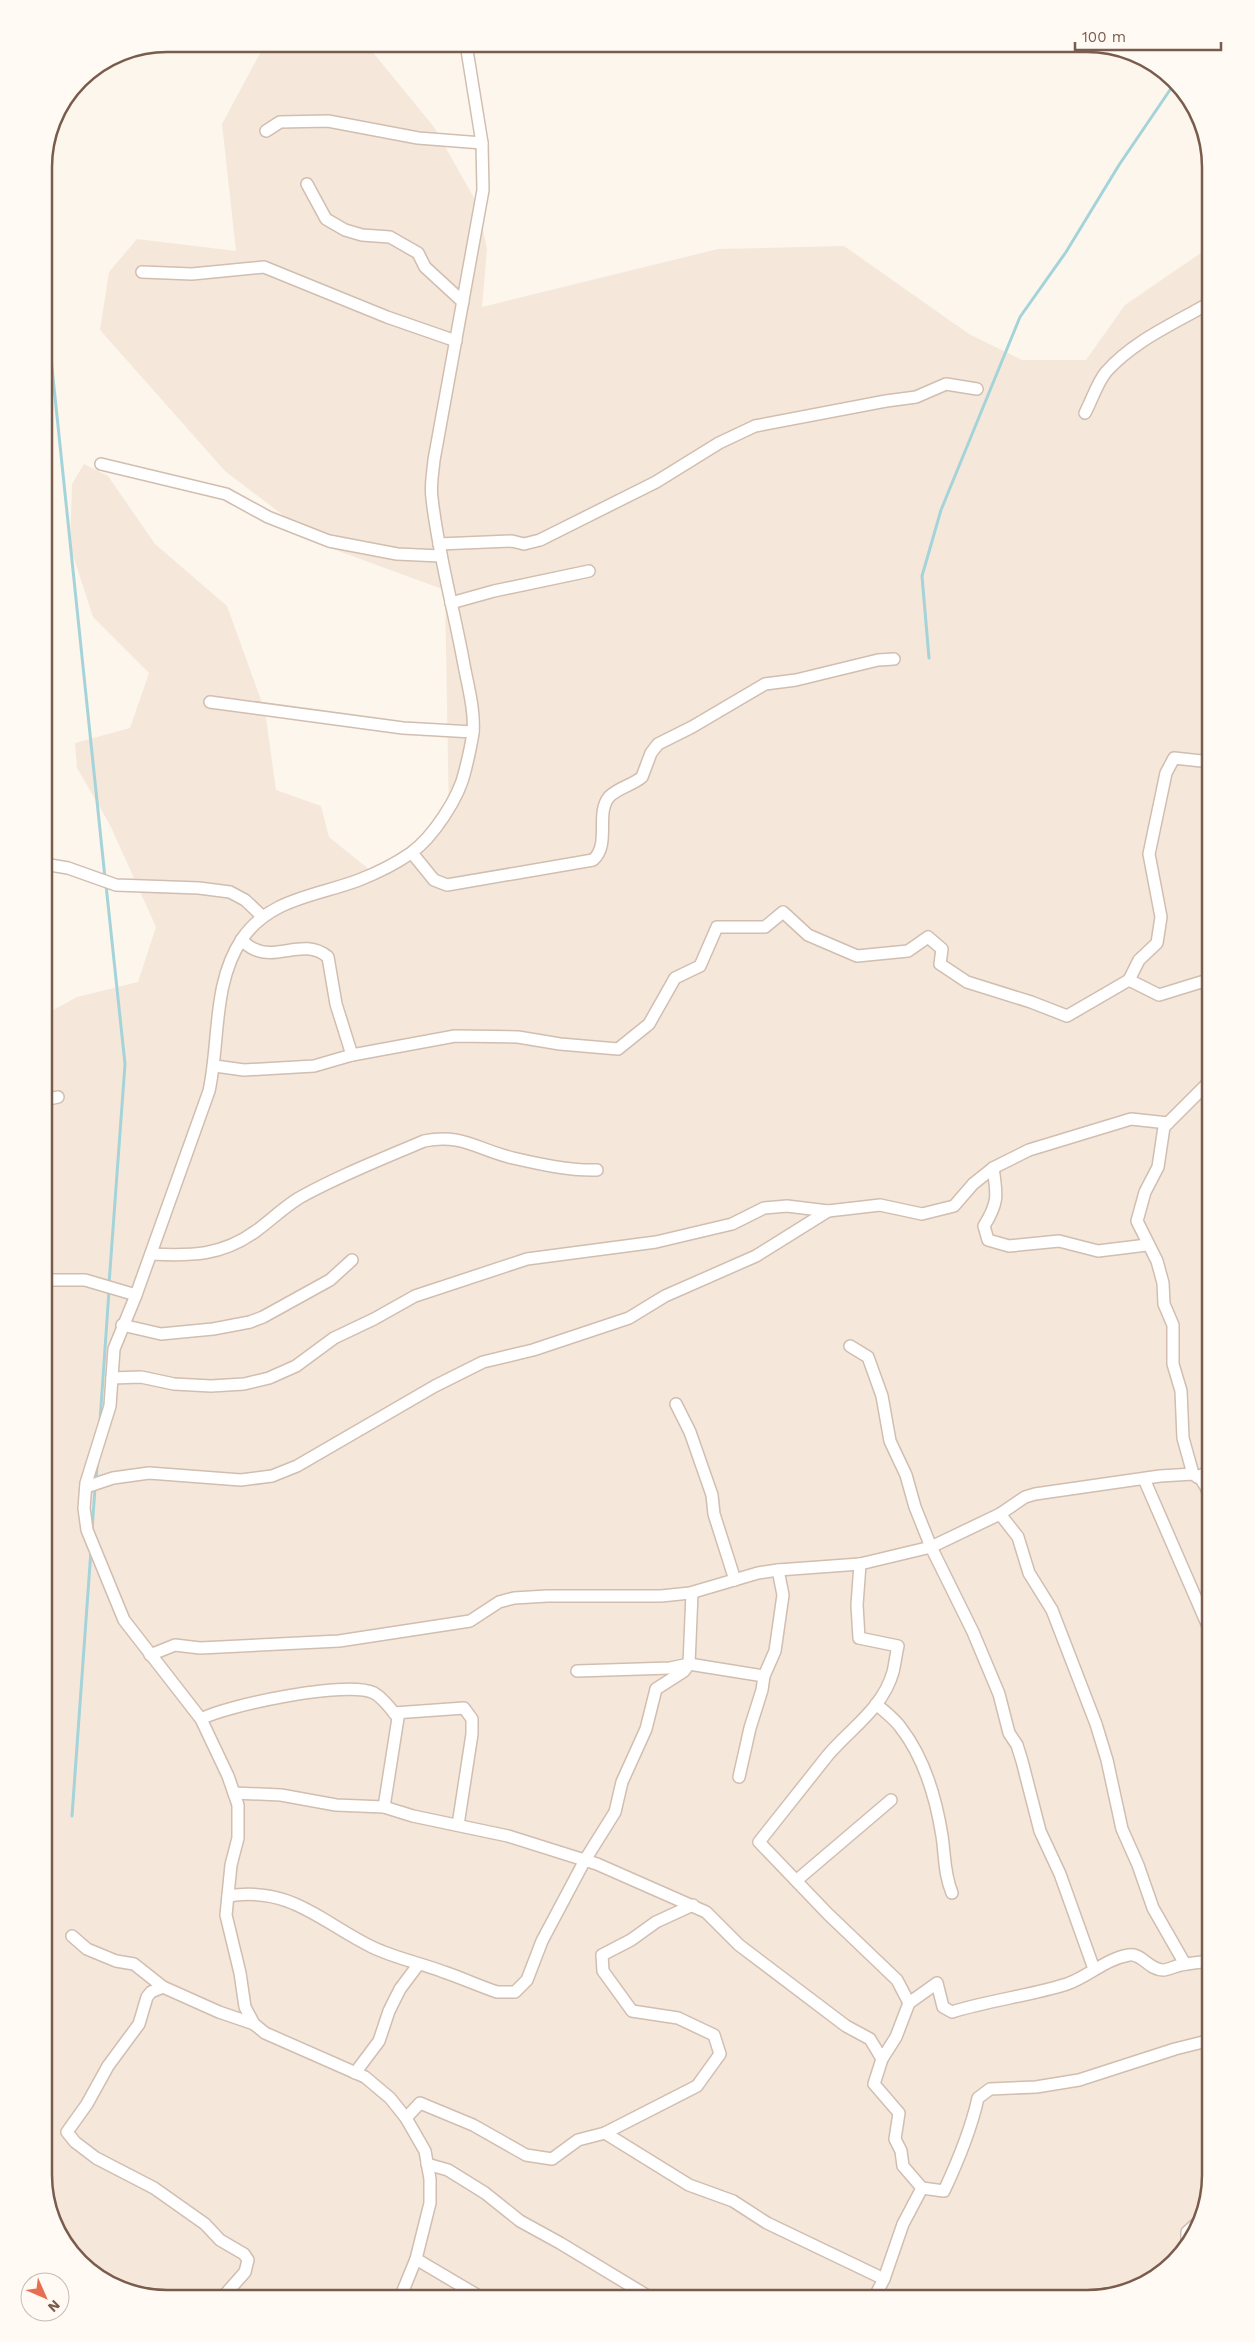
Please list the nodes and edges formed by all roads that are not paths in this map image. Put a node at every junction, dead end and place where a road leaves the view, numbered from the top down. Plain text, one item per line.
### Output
1 (467, 53) edge
2 (266, 131) dead end
3 (482, 143) junction
4 (307, 184) dead end
5 (142, 272) dead end
6 (463, 302) junction
7 (1202, 307) edge
8 (456, 340) junction
9 (977, 389) dead end
10 (1085, 413) dead end
11 (102, 464) dead end
12 (440, 550) junction
13 (589, 571) dead end
14 (451, 603) junction
15 (894, 659) dead end
16 (210, 702) dead end
17 (473, 732) junction
18 (1202, 761) edge
19 (412, 852) junction
20 (53, 865) edge
21 (262, 916) junction
22 (241, 940) junction
23 (1129, 980) junction
24 (1202, 982) edge
25 (352, 1055) junction
26 (214, 1066) junction
27 (1202, 1089) edge
28 (58, 1097) dead end
29 (53, 1098) edge
30 (1168, 1122) junction
31 (993, 1168) junction
32 (597, 1170) dead end
33 (828, 1211) junction
34 (1147, 1245) junction
35 (151, 1254) junction
36 (352, 1260) dead end
37 (52, 1280) edge
38 (136, 1295) junction
39 (122, 1325) junction
40 (850, 1346) dead end
41 (112, 1378) junction
42 (676, 1404) dead end
43 (1202, 1473) edge
44 (1195, 1475) junction
45 (1144, 1479) junction
46 (1202, 1483) edge
47 (86, 1487) junction
48 (1000, 1514) junction
49 (931, 1547) junction
50 (860, 1564) junction
51 (778, 1570) junction
52 (735, 1580) junction
53 (692, 1593) junction
54 (1202, 1612) edge
55 (150, 1654) junction
56 (689, 1664) junction
57 (577, 1671) dead end
58 (764, 1676) junction
59 (876, 1704) junction
60 (394, 1713) junction
61 (201, 1719) junction
62 (739, 1777) dead end
63 (234, 1793) junction
64 (890, 1800) dead end
65 (384, 1807) junction
66 (458, 1825) junction
67 (584, 1860) junction
68 (797, 1880) junction
69 (952, 1893) dead end
70 (228, 1896) junction
71 (693, 1905) junction
72 (72, 1936) dead end
73 (1202, 1962) edge
74 (1184, 1964) junction
75 (418, 1965) junction
76 (1094, 1969) junction
77 (163, 1987) junction
78 (909, 2003) junction
79 (254, 2024) junction
80 (1202, 2042) edge
81 (882, 2058) junction
82 (355, 2073) junction
83 (406, 2118) junction
84 (605, 2133) junction
85 (428, 2164) junction
86 (922, 2188) junction
87 (416, 2259) junction
88 (884, 2279) junction
89 (230, 2289) edge
90 (404, 2289) edge
91 (467, 2289) edge
92 (637, 2290) edge
93 (878, 2290) edge

1 - 3 street
2 - 3 street
3 - 6 street
4 - 6 street
5 - 8 street
6 - 8 street
7 - 10 street
8 - 12 street
9 - 12 street
11 - 12 street
12 - 14 street
13 - 14 street
14 - 17 street
15 - 19 street
16 - 17 street
17 - 19 street
18 - 23 street
19 - 21 street
20 - 21 street
21 - 22 street
22 - 25 street
22 - 26 street
23 - 24 street
23 - 25 street
25 - 26 street
26 - 35 street
27 - 30 street
28 - 29 street
30 - 31 street
30 - 34 street
31 - 33 street
31 - 34 street
32 - 35 street
33 - 41 street
33 - 47 street
34 - 44 street
35 - 38 street
36 - 39 street
37 - 38 street
38 - 39 street
39 - 41 street
40 - 49 street
41 - 47 street
42 - 52 street
43 - 44 street
44 - 45 street
44 - 46 street
45 - 48 street
45 - 54 street
47 - 55 street
48 - 49 street
48 - 74 street
49 - 50 street
49 - 76 street
50 - 51 street
50 - 59 street
51 - 52 street
51 - 58 street
52 - 53 street
53 - 55 street
53 - 56 street
55 - 61 street
56 - 57 street
56 - 58 street
56 - 67 street
58 - 62 street
59 - 68 street
59 - 69 street
60 - 61 street
60 - 65 street
60 - 66 street
61 - 63 street
63 - 65 street
63 - 70 street
64 - 68 street
65 - 66 street
66 - 67 street
67 - 71 street
67 - 75 street
68 - 78 street
70 - 75 street
70 - 79 street
71 - 81 street
71 - 84 street
72 - 77 street
73 - 74 street
74 - 76 street
75 - 82 street
76 - 78 street
77 - 79 street
77 - 89 street
78 - 81 street
79 - 82 street
80 - 86 street
81 - 86 street
82 - 83 street
83 - 84 street
83 - 85 street
84 - 88 street
85 - 87 street
85 - 92 street
86 - 88 street
87 - 90 street
87 - 91 street
88 - 93 street

